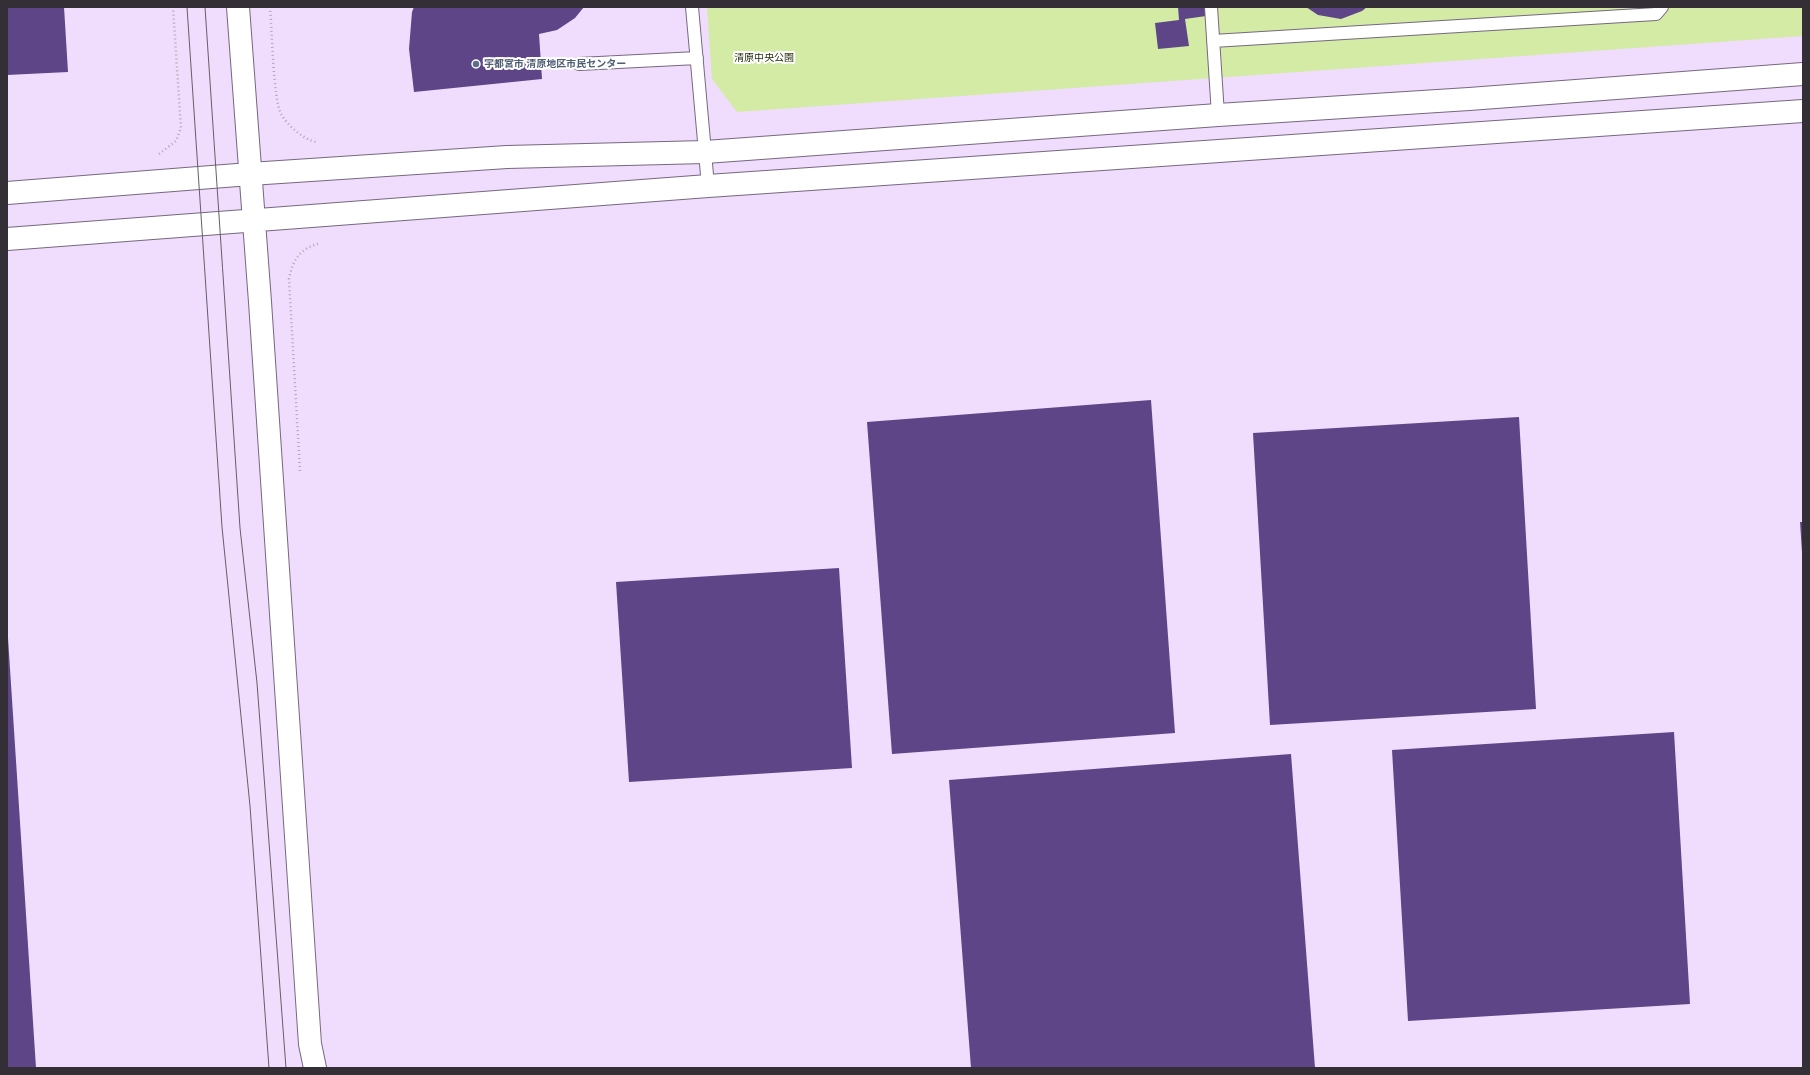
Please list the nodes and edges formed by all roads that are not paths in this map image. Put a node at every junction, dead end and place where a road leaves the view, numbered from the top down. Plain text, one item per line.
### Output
1 (238, 7) edge
2 (692, 7) edge
3 (1211, 7) edge
4 (1662, 7) edge
5 (1213, 41) junction
6 (697, 58) junction
7 (579, 64) dead end
8 (1803, 74) edge
9 (1803, 111) edge
10 (1218, 115) junction
11 (705, 152) junction
12 (250, 174) junction
13 (708, 186) junction
14 (7, 194) edge
15 (254, 220) junction
16 (7, 239) edge
17 (314, 1068) edge

1 - 12 street
2 - 6 lane
3 - 5 lane
4 - 5 lane
5 - 10 lane
6 - 7 lane
6 - 11 lane
8 - 10 street
9 - 13 street
10 - 11 street
11 - 12 street
11 - 13 lane
12 - 14 street
12 - 15 street
13 - 15 street
15 - 16 street
15 - 17 street

